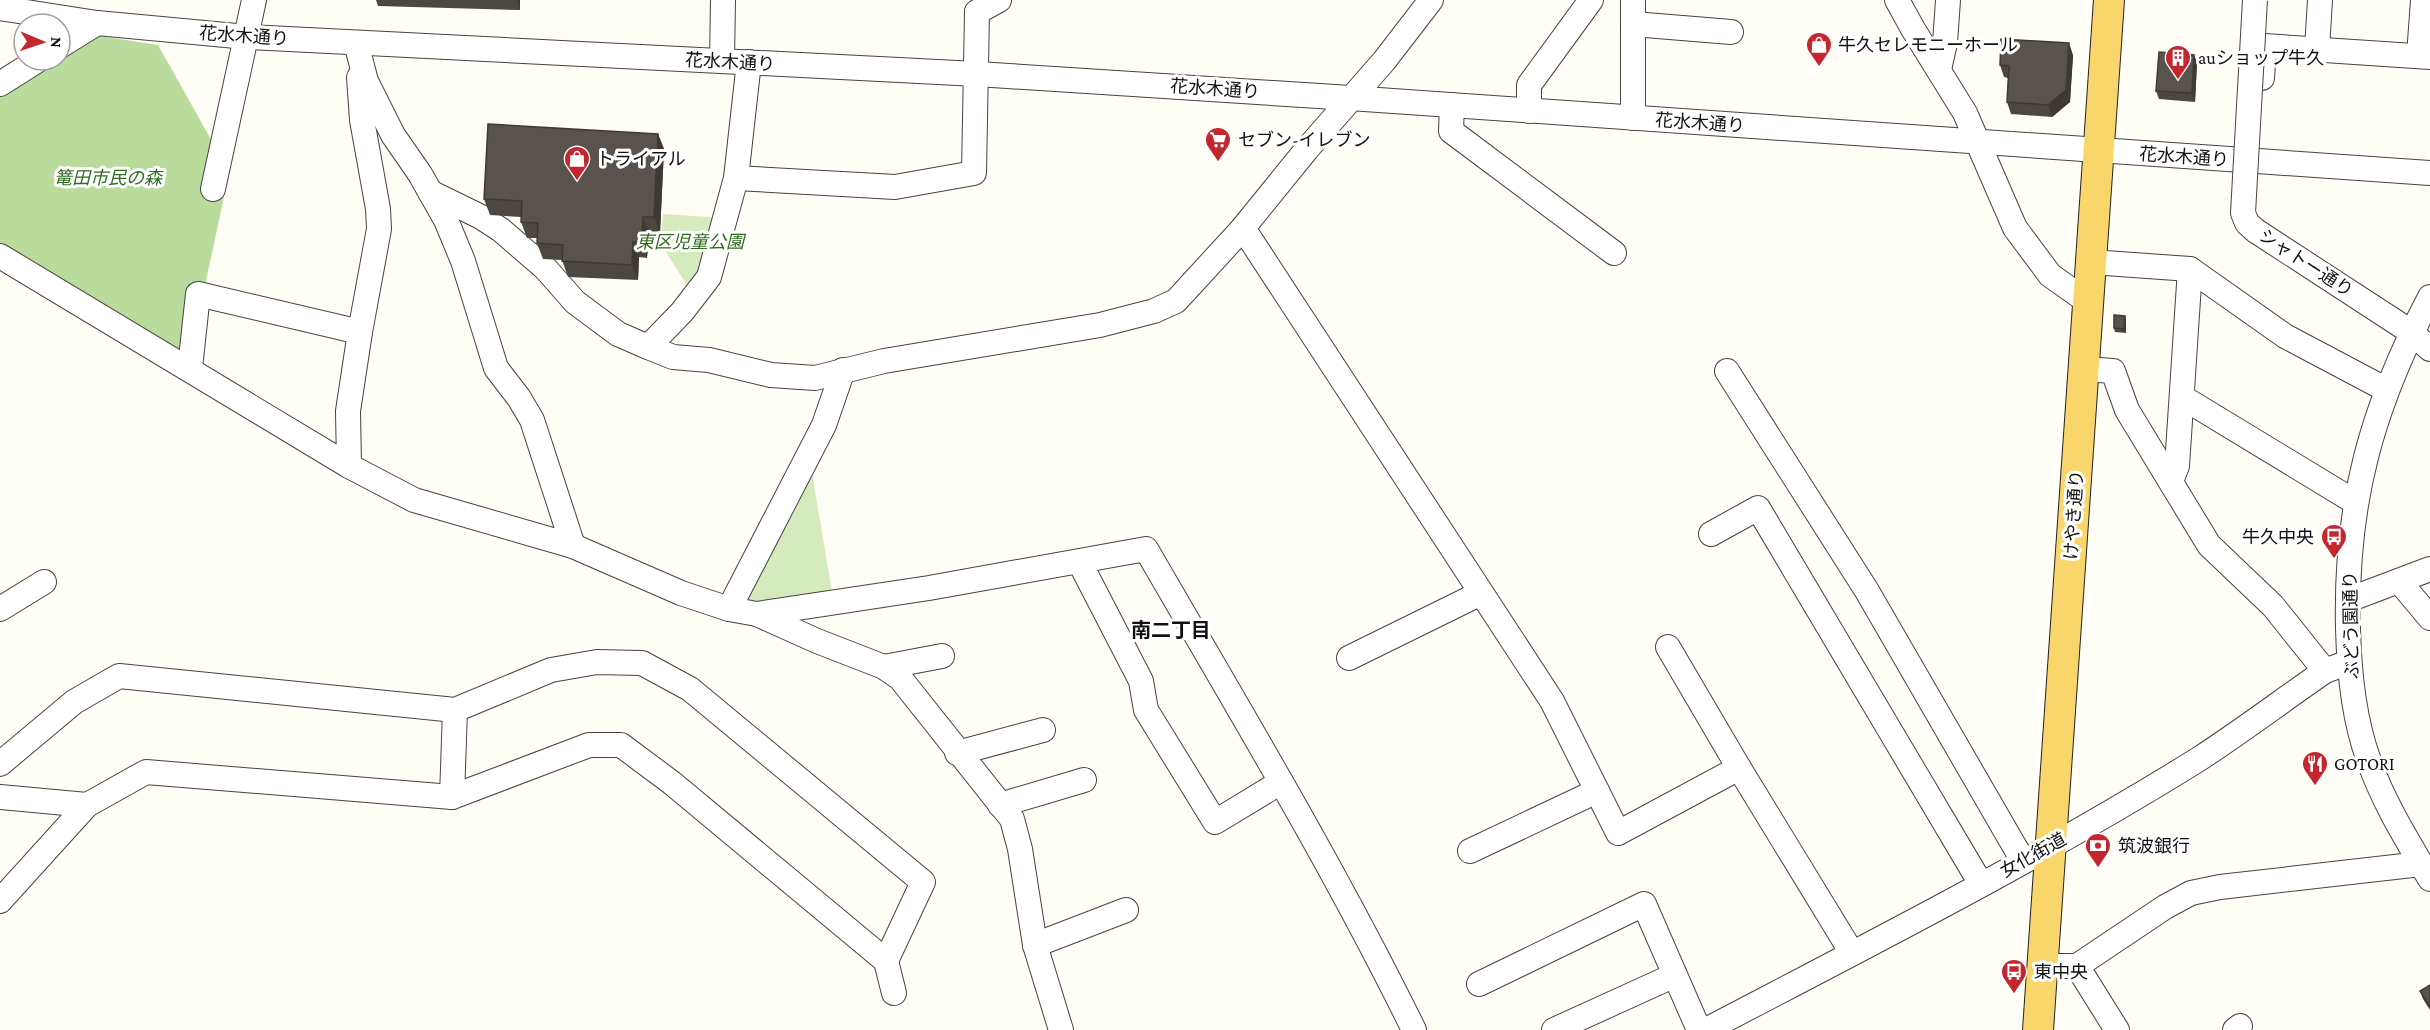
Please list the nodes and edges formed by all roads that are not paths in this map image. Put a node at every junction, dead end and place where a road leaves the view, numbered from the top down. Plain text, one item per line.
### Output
1 (254, 0) edge
2 (723, 0) edge
3 (999, 0) edge
4 (1431, 0) edge
5 (1591, 0) edge
6 (1897, 0) edge
7 (1947, 0) edge
8 (2109, 0) edge
9 (2255, 0) edge
10 (2320, 0) edge
11 (2423, 0) edge
12 (969, 6) edge
13 (0, 8) edge
14 (1633, 12) edge
15 (97, 23) junction
16 (1731, 32) dead end
17 (247, 37) junction
18 (72, 39) edge
19 (356, 43) junction
20 (2317, 49) junction
21 (2424, 56) edge
22 (722, 61) junction
23 (749, 62) junction
24 (1939, 69) junction
25 (19, 72) edge
26 (977, 74) junction
27 (0, 84) edge
28 (1350, 98) junction
29 (1452, 105) junction
30 (1529, 111) junction
31 (1633, 118) junction
32 (1978, 143) junction
33 (2098, 151) junction
34 (2256, 161) junction
35 (2430, 173) edge
36 (736, 178) junction
37 (213, 189) dead end
38 (430, 192) junction
39 (1243, 228) junction
40 (1614, 253) dead end
41 (0, 256) edge
42 (2091, 262) junction
43 (2190, 269) junction
44 (2430, 297) edge
45 (2088, 302) junction
46 (360, 332) junction
47 (2411, 332) junction
48 (648, 347) junction
49 (2430, 349) edge
50 (190, 368) junction
51 (2084, 369) junction
52 (843, 370) junction
53 (1727, 371) dead end
54 (2387, 390) junction
55 (2182, 398) junction
56 (349, 466) junction
57 (2171, 481) junction
58 (2355, 502) junction
59 (1711, 534) dead end
60 (573, 546) junction
61 (1080, 563) junction
62 (2430, 569) edge
63 (2399, 581) junction
64 (44, 582) dead end
65 (1481, 593) junction
66 (2348, 600) junction
67 (0, 609) edge
68 (729, 609) junction
69 (757, 614) junction
70 (2430, 618) edge
71 (1668, 647) dead end
72 (942, 656) dead end
73 (1349, 658) dead end
74 (2349, 662) junction
75 (884, 667) junction
76 (2325, 671) junction
77 (455, 710) junction
78 (1043, 730) dead end
79 (957, 753) junction
80 (0, 764) edge
81 (1739, 768) junction
82 (1084, 780) dead end
83 (1281, 782) junction
84 (1597, 792) junction
85 (452, 797) junction
86 (0, 798) edge
87 (87, 805) junction
88 (1000, 805) junction
89 (2051, 845) junction
90 (1470, 851) dead end
91 (2423, 857) edge
92 (2023, 861) junction
93 (1982, 884) junction
94 (4, 890) edge
95 (1126, 910) dead end
96 (1035, 945) junction
97 (1852, 953) junction
98 (886, 961) junction
99 (2043, 966) junction
100 (2077, 966) junction
101 (1676, 975) junction
102 (1479, 984) dead end
103 (894, 993) dead end
104 (1061, 1030) edge
105 (1414, 1030) edge
106 (1554, 1030) edge
107 (1699, 1030) edge
108 (1706, 1030) edge
109 (2038, 1030) edge
110 (2117, 1030) edge

1 - 17 street
2 - 22 street
3 - 12 street
4 - 28 street
5 - 30 street
6 - 24 street
7 - 24 street
8 - 33 main road, けやき通り
9 - 47 street, シャトー通り, bridge
10 - 20 street
11 - 21 street
12 - 26 street
13 - 15 street, 花水木通り
14 - 16 street
14 - 31 street
15 - 17 street, 花水木通り
15 - 18 street
17 - 19 street, 花水木通り
17 - 37 street
19 - 22 street, 花水木通り
19 - 38 street
19 - 46 street
20 - 21 street
20 - 34 street
22 - 23 street, 花水木通り
23 - 26 street, 花水木通り
23 - 36 street
24 - 32 street
25 - 27 street
26 - 28 street, 花水木通り
26 - 36 street
28 - 29 street, 花水木通り
28 - 39 street
29 - 30 street, 花水木通り
29 - 40 street
30 - 31 street, 花水木通り
31 - 32 street, 花水木通り
32 - 33 street, 花水木通り
32 - 45 street
33 - 34 street, 花水木通り
33 - 42 main road, けやき通り
34 - 35 street, 花水木通り
36 - 48 street
38 - 48 street
38 - 60 street
39 - 52 street
39 - 65 street
41 - 50 street
42 - 43 street
42 - 45 main road, けやき通り
43 - 54 street
43 - 55 street
44 - 47 street, ぶどう園通り
45 - 51 main road, けやき通り
46 - 50 street
46 - 56 street
47 - 49 street, シャトー通り
47 - 54 street, ぶどう園通り
48 - 52 street
50 - 56 street
51 - 57 street
51 - 89 main road, けやき通り
52 - 68 street
53 - 92 street
54 - 58 street, ぶどう園通り
55 - 57 street
55 - 58 street
56 - 60 street
57 - 76 street
58 - 66 street, ぶどう園通り
59 - 93 street
60 - 68 street
61 - 69 street
61 - 83 street
61 - 83 street
62 - 63 street
63 - 66 street
63 - 70 street
64 - 67 street
65 - 73 street
65 - 84 street
66 - 74 street, ぶどう園通り
68 - 69 street
69 - 75 street
71 - 81 street
72 - 75 street
74 - 76 street, 女化街道
74 - 91 street, ぶどう園通り
75 - 79 street
76 - 89 street, 女化街道
77 - 80 street
77 - 85 street
77 - 98 street
78 - 79 street
79 - 88 street
81 - 84 street
81 - 97 street
82 - 88 street
83 - 105 street
84 - 90 street
85 - 87 street
85 - 98 street
86 - 87 street
87 - 94 street
88 - 96 street
89 - 92 street, 女化街道
89 - 99 main road, けやき通り
91 - 100 street
92 - 93 street, 女化街道
93 - 97 street, 女化街道
95 - 96 street
96 - 104 street
97 - 108 street, 女化街道
98 - 103 street
99 - 100 street
99 - 109 main road, けやき通り
100 - 110 street
101 - 102 street
101 - 106 street
101 - 107 street

